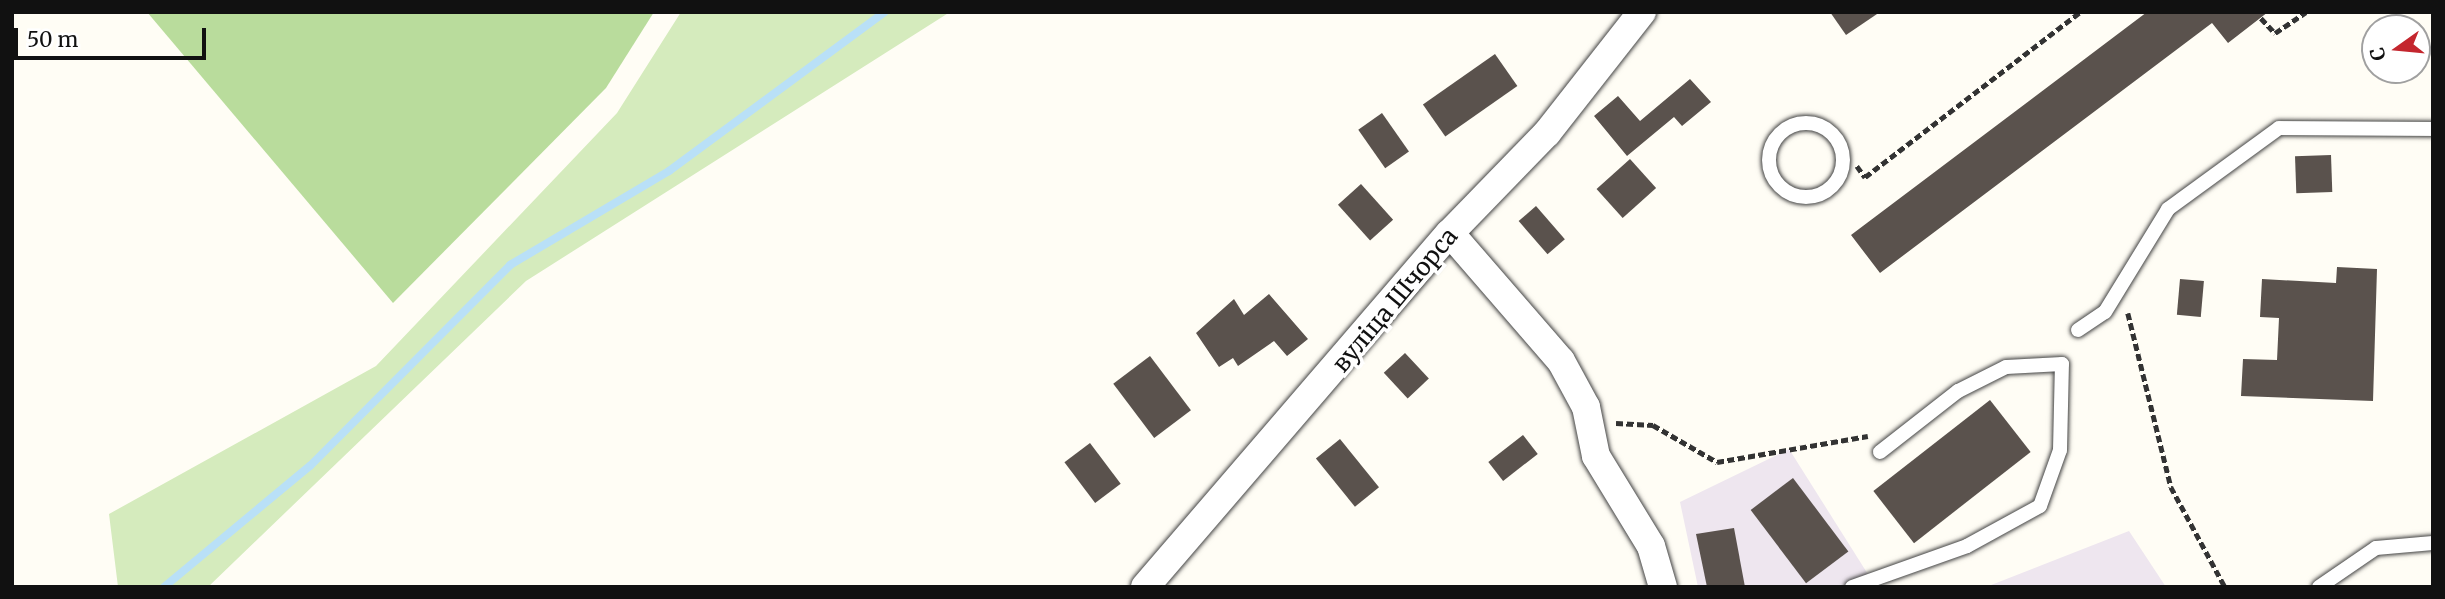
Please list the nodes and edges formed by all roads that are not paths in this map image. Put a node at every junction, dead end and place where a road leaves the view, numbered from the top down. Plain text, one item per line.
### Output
1 (1642, 12) edge
2 (2433, 129) edge
3 (1820, 195) joint
4 (1450, 233) junction
5 (2078, 330) dead end
6 (1880, 452) dead end
7 (2433, 543) edge
8 (1145, 587) edge
9 (1664, 587) edge
10 (1852, 587) edge
11 (2319, 587) edge

1 - 4 street, вуліца Шчорса
2 - 5 lane
3 - 3 lane
4 - 8 street, вуліца Шчорса
4 - 9 street
6 - 10 lane
7 - 11 lane

